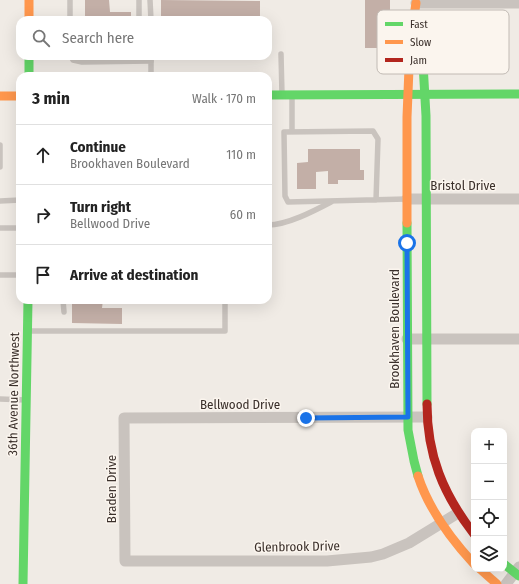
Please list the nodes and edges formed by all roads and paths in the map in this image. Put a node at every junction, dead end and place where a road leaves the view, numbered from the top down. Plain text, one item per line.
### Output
1 (29, 0) edge
2 (70, 0) edge
3 (139, 0) edge
4 (150, 0) edge
5 (416, 2) edge
6 (519, 3) edge
7 (29, 16) edge
8 (70, 16) edge
9 (139, 16) edge
10 (151, 16) edge
11 (281, 54) dead end
12 (29, 60) edge
13 (73, 60) edge
14 (120, 60) edge
15 (151, 60) edge
16 (29, 72) edge
17 (151, 72) edge
18 (409, 74) edge
19 (424, 74) edge
20 (519, 94) edge
21 (272, 95) edge
22 (282, 95) junction
23 (292, 95) junction
24 (408, 95) junction
25 (425, 95) junction
26 (0, 96) edge
27 (16, 96) edge
28 (292, 131) junction
29 (0, 145) edge
30 (0, 167) edge
31 (406, 199) junction
32 (427, 199) junction
33 (519, 199) edge
34 (16, 200) edge
35 (376, 200) junction
36 (0, 201) edge
37 (333, 201) junction
38 (272, 225) edge
39 (0, 228) edge
40 (16, 228) edge
41 (0, 274) edge
42 (16, 275) edge
43 (28, 304) edge
44 (64, 304) edge
45 (225, 304) edge
46 (64, 312) dead end
47 (27, 331) junction
48 (426, 338) junction
49 (407, 339) junction
50 (519, 339) edge
51 (0, 399) edge
52 (26, 400) junction
53 (408, 417) junction
54 (427, 417) junction
55 (124, 418) joint
56 (458, 513) junction
57 (441, 524) junction
58 (471, 530) edge
59 (125, 560) joint
60 (471, 561) edge
61 (507, 566) edge
62 (483, 572) edge
63 (518, 572) edge
64 (23, 584) edge
65 (497, 584) edge
66 (506, 584) edge

1 - 7 street
2 - 8 lane
3 - 9 lane
4 - 10 lane
5 - 6 street
11 - 22 lane
12 - 16 street
13 - 14 lane
15 - 17 lane
18 - 24 street, Brookhaven Boulevard
19 - 25 street
20 - 25 street
21 - 22 street
22 - 23 street
23 - 24 street
23 - 28 lane
24 - 25 street
24 - 31 street, Brookhaven Boulevard
25 - 32 street
26 - 27 street
28 - 35 lane
28 - 37 lane
29 - 30 lane
31 - 32 street, Bristol Drive
31 - 35 lane
31 - 49 street, Brookhaven Boulevard
32 - 33 street, Bristol Drive
32 - 48 street
34 - 36 lane
35 - 37 lane
37 - 38 lane
39 - 40 lane
41 - 42 lane
43 - 47 street, 36th Avenue Northwest
44 - 46 lane
45 - 47 lane
47 - 52 street, 36th Avenue Northwest
48 - 49 street
48 - 50 street
48 - 54 street
49 - 53 street, Brookhaven Boulevard
51 - 52 lane
52 - 64 street, 36th Avenue Northwest
53 - 54 street, Bellwood Drive
53 - 55 street, Bellwood Drive
53 - 57 street, Brookhaven Boulevard
54 - 56 street
55 - 59 street, Braden Drive
56 - 57 street, Glenbrook Drive
56 - 58 street
57 - 59 street, Glenbrook Drive
57 - 60 street, Brookhaven Boulevard
61 - 63 street
62 - 65 street
63 - 66 street

